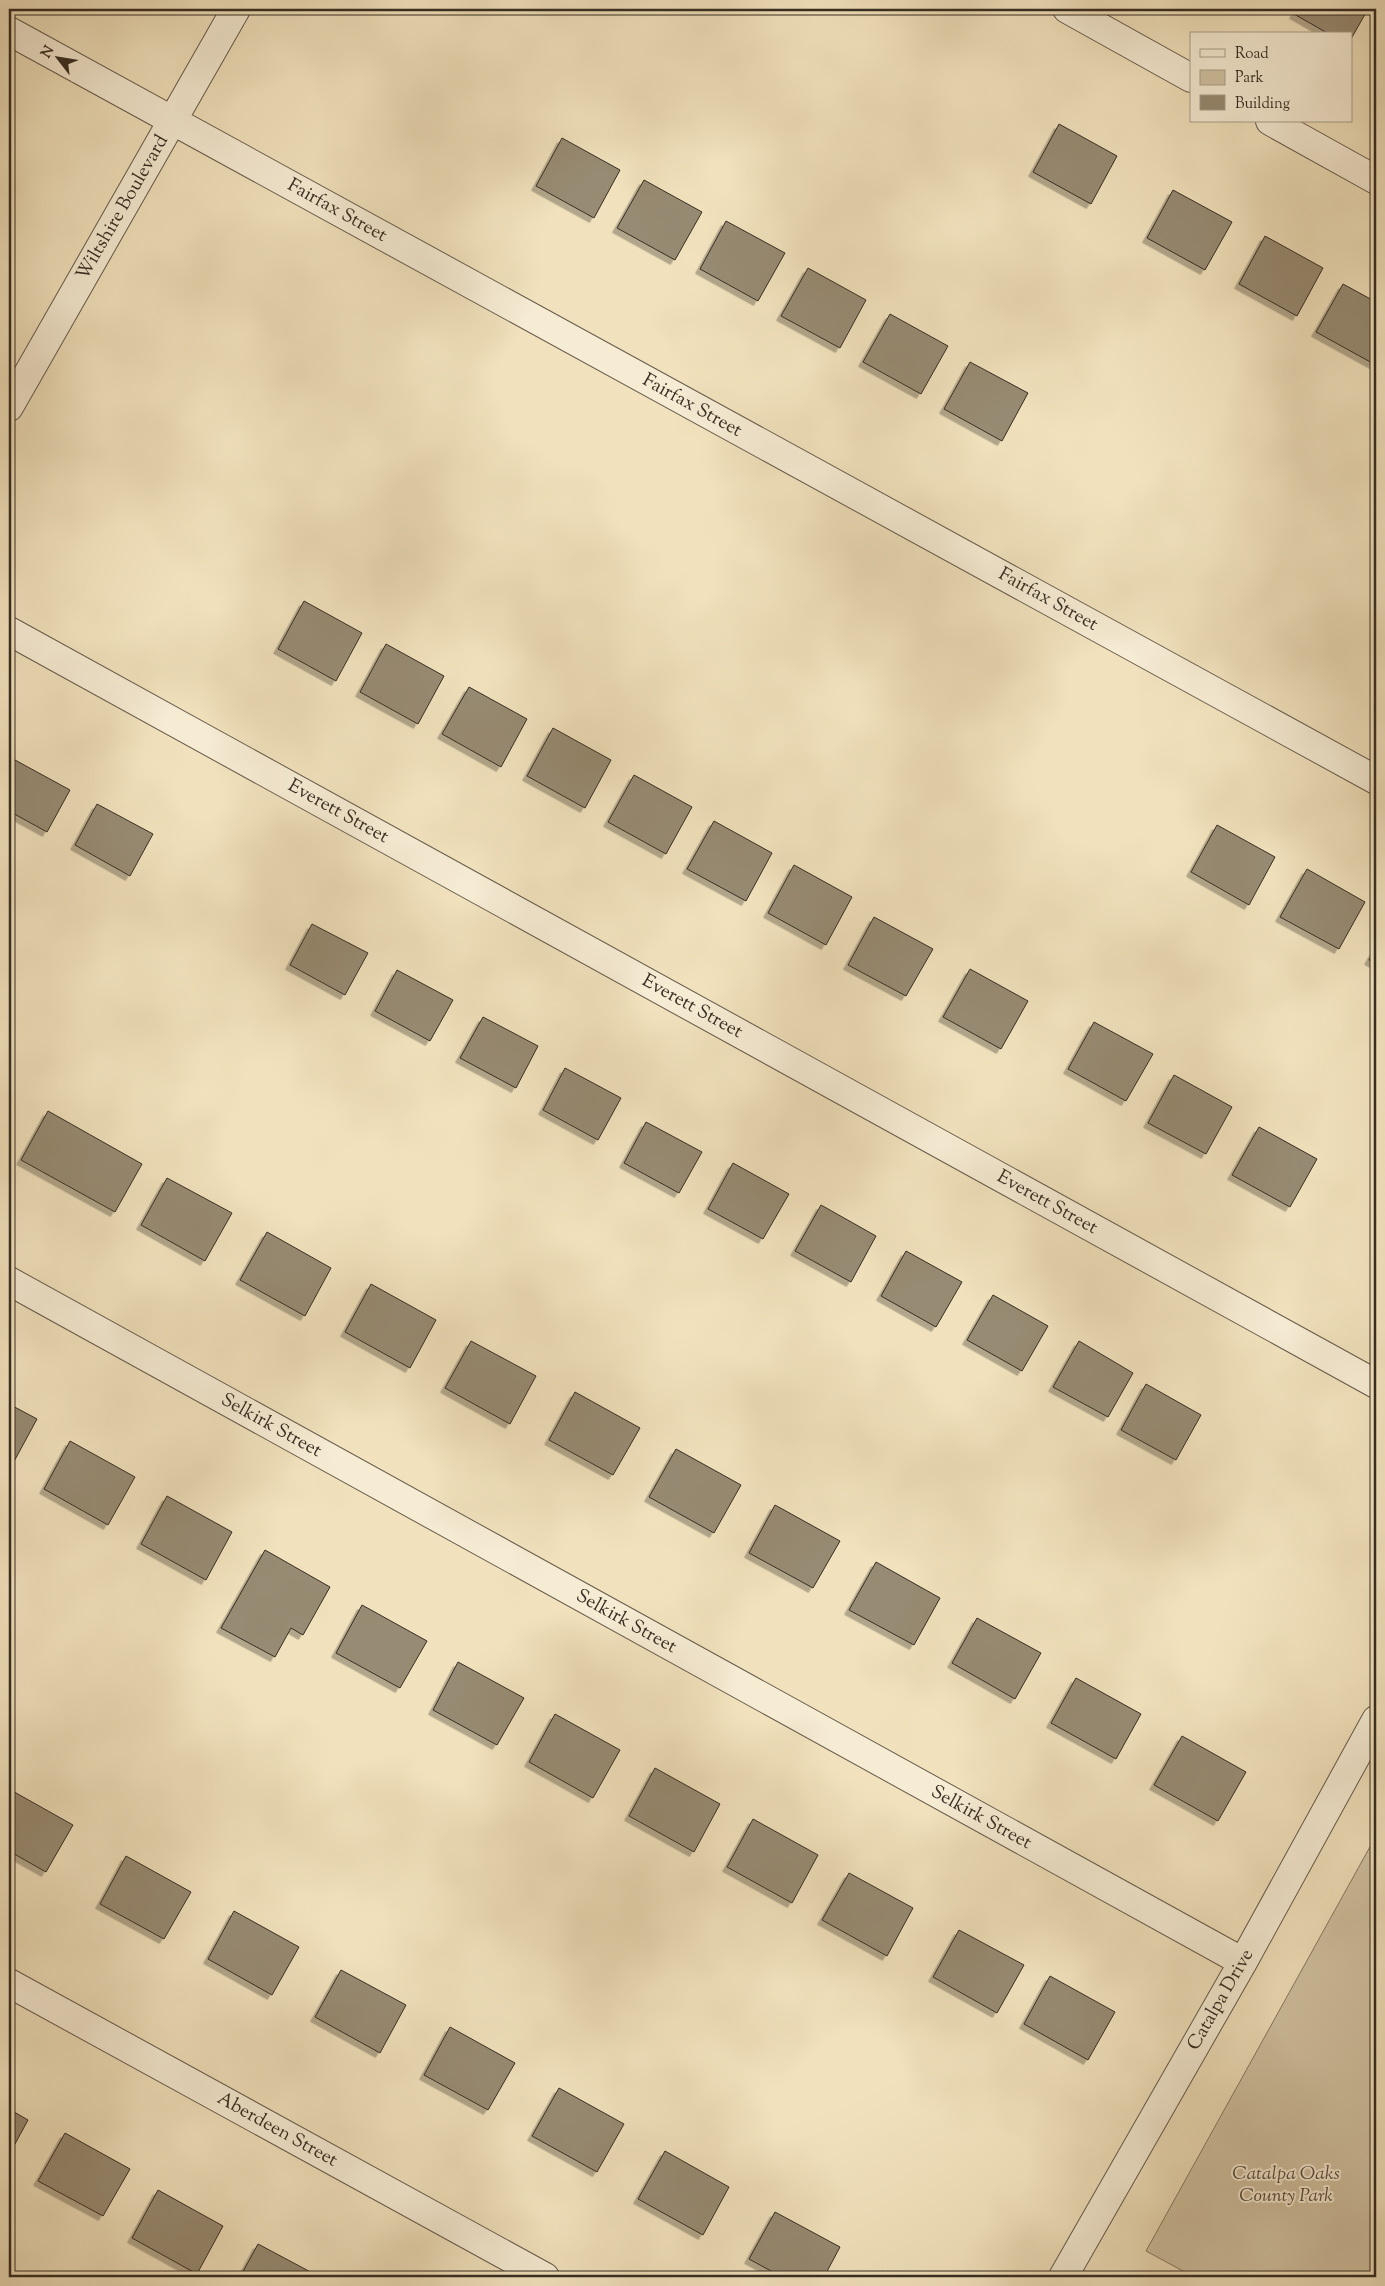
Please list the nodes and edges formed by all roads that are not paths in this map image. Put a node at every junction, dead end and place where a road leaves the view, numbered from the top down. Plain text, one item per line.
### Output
1 (236, 9) edge
2 (1067, 9) edge
3 (9, 31) edge
4 (1190, 77) edge
5 (173, 122) junction
6 (1272, 122) edge
7 (1376, 180) edge
8 (9, 407) edge
9 (9, 631) edge
10 (1376, 780) edge
11 (9, 1282) edge
12 (1376, 1384) edge
13 (1376, 1720) edge
14 (1243, 1962) junction
15 (9, 1983) edge
16 (545, 2277) edge
17 (1063, 2277) edge

1 - 5 street, Wiltshire Boulevard
2 - 4 street
3 - 5 street, Fairfax Street
5 - 8 street, Wiltshire Boulevard
5 - 10 street, Fairfax Street
6 - 7 street
9 - 12 street, Everett Street
11 - 14 street, Selkirk Street
13 - 14 street, Catalpa Drive
14 - 17 street, Catalpa Drive
15 - 16 street, Aberdeen Street

